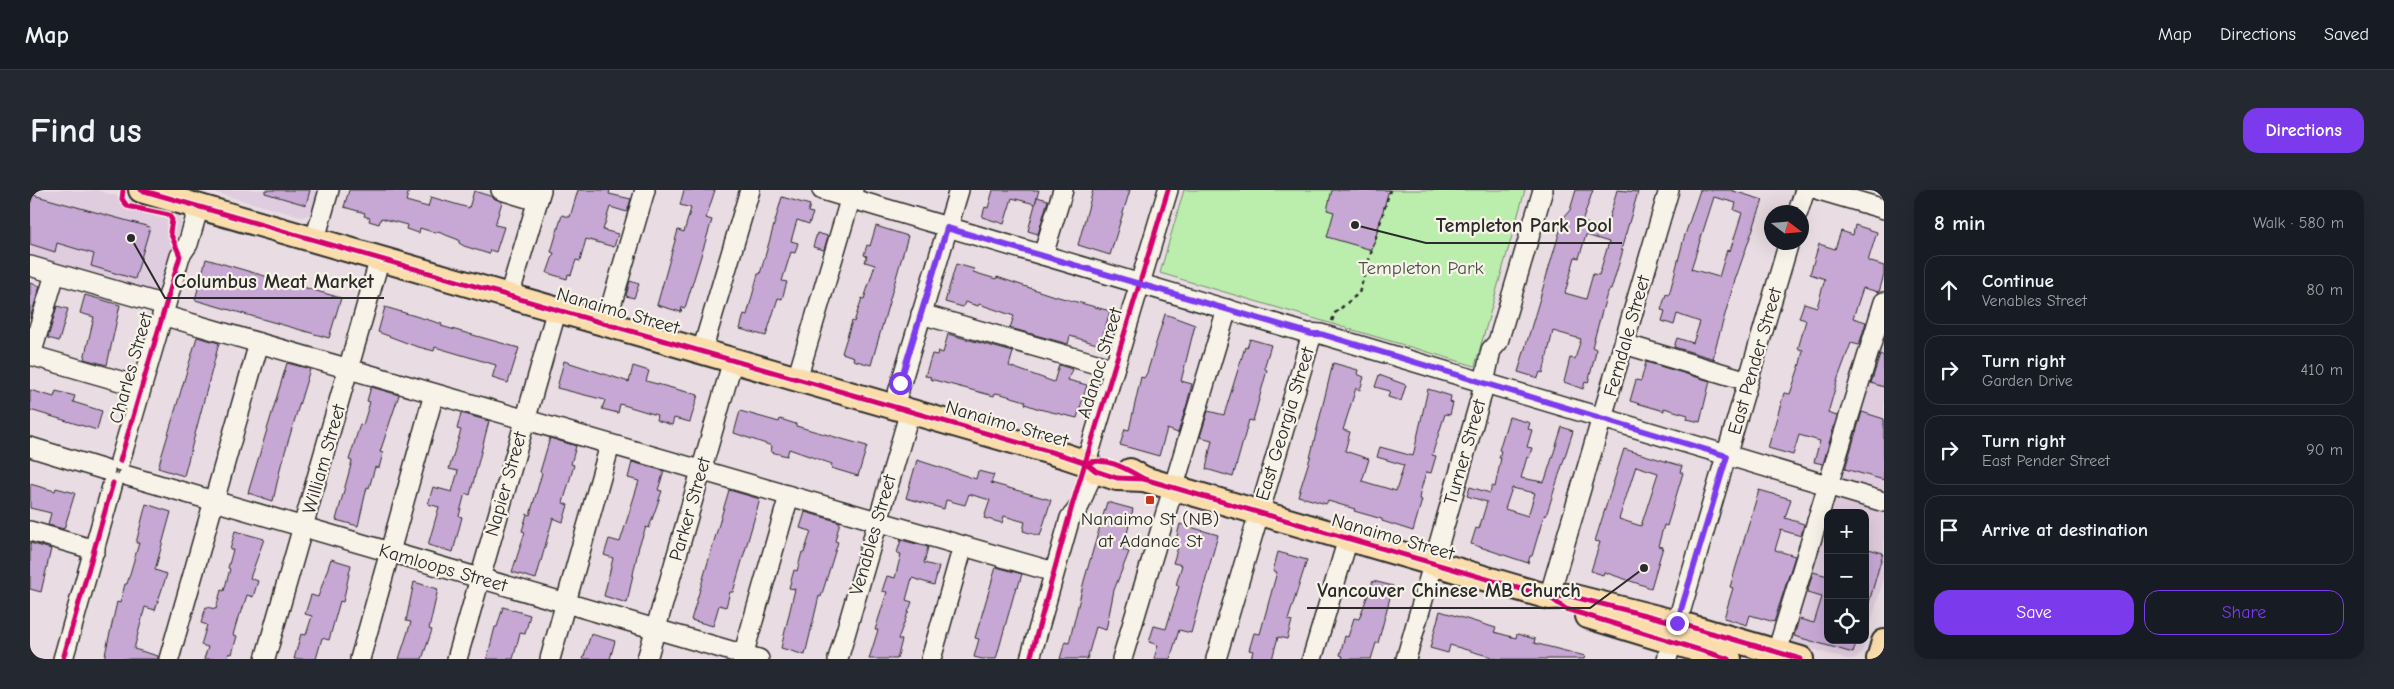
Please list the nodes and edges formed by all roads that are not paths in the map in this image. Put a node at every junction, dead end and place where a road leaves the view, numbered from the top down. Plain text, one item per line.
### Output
1 (141, 190) edge
2 (329, 190) edge
3 (501, 190) edge
4 (645, 190) edge
5 (750, 190) edge
6 (822, 190) edge
7 (959, 190) edge
8 (1063, 190) edge
9 (1168, 190) edge
10 (1543, 190) edge
11 (1669, 190) edge
12 (1805, 190) edge
13 (1819, 190) edge
14 (852, 195) edge
15 (539, 196) edge
16 (1800, 205) edge
17 (199, 206) junction
18 (1884, 209) edge
19 (947, 228) junction
20 (315, 239) junction
21 (1788, 250) edge
22 (1043, 255) junction
23 (380, 258) junction
24 (30, 266) edge
25 (55, 274) junction
26 (1140, 282) junction
27 (509, 296) junction
28 (1884, 302) edge
29 (1227, 309) junction
30 (163, 310) junction
31 (557, 310) junction
32 (921, 314) junction
33 (606, 323) junction
34 (1312, 334) junction
35 (259, 343) junction
36 (1624, 344) junction
37 (702, 351) junction
38 (30, 355) edge
39 (733, 360) junction
40 (1114, 369) junction
41 (349, 370) junction
42 (797, 379) junction
43 (1748, 381) junction
44 (1483, 382) junction
45 (141, 387) junction
46 (434, 394) junction
47 (902, 408) junction
48 (1603, 417) junction
49 (524, 420) junction
50 (610, 445) junction
51 (30, 447) edge
52 (1727, 456) junction
53 (1091, 467) junction
54 (700, 470) junction
55 (117, 472) junction
56 (1827, 485) junction
57 (1172, 487) junction
58 (789, 496) junction
59 (215, 502) junction
60 (1884, 502) edge
61 (1258, 513) junction
62 (877, 521) junction
63 (304, 528) junction
64 (30, 531) edge
65 (1348, 539) junction
66 (963, 546) junction
67 (94, 550) junction
68 (390, 552) junction
69 (1433, 564) junction
70 (1054, 572) junction
71 (480, 579) junction
72 (1549, 597) junction
73 (565, 604) junction
74 (656, 631) junction
75 (1672, 641) edge
76 (1884, 642) edge
77 (1776, 652) junction
78 (748, 658) edge
79 (63, 659) edge
80 (169, 659) edge
81 (265, 659) edge
82 (360, 659) edge
83 (456, 659) edge
84 (550, 659) edge
85 (648, 659) edge
86 (838, 659) edge
87 (932, 659) edge
88 (1030, 659) edge
89 (1122, 659) edge
90 (1216, 659) edge
91 (1312, 659) edge
92 (1406, 659) edge
93 (1729, 659) edge
94 (1801, 659) edge
95 (1879, 659) edge

1 - 17 main road, Nanaimo Street
2 - 20 street
3 - 15 street
4 - 33 street
5 - 37 street
6 - 14 street
7 - 19 street, Venables Street
8 - 22 street
9 - 26 street, Adanac Street
10 - 44 street, Turner Street
11 - 36 street, Ferndale Street
12 - 16 street
13 - 18 street
14 - 19 street
14 - 42 street
15 - 27 street
17 - 20 main road, Nanaimo Street
17 - 30 street, Charles Street
19 - 22 street
19 - 32 street, Venables Street
20 - 23 main road, Nanaimo Street
21 - 43 street, East Pender Street
22 - 26 street
23 - 27 main road, Nanaimo Street
23 - 41 street, William Street
24 - 25 street
25 - 30 street
25 - 38 street
26 - 29 street
26 - 40 street, Adanac Street
27 - 31 main road, Nanaimo Street
28 - 56 street
29 - 34 street
29 - 57 street
30 - 35 street
30 - 45 street, Charles Street
31 - 33 main road, Nanaimo Street
31 - 49 street, Napier Street
32 - 40 street
32 - 47 street, Venables Street
33 - 37 main road, Nanaimo Street
34 - 44 street
34 - 61 street, East Georgia Street
35 - 41 street
35 - 59 street
36 - 43 street
36 - 48 street, Ferndale Street
37 - 39 main road, Nanaimo Street
38 - 45 street
39 - 42 main road, Nanaimo Street
39 - 54 street, Parker Street
40 - 53 street, Adanac Street
41 - 46 street
41 - 63 street, William Street
42 - 47 main road, Nanaimo Street
43 - 52 street, East Pender Street
44 - 48 street
44 - 69 street, Turner Street
45 - 55 street, Charles Street
46 - 49 street
46 - 68 street
47 - 53 main road, Nanaimo Street
47 - 62 street, Venables Street
48 - 52 street
48 - 72 street, Ferndale Street
49 - 50 street
49 - 71 street, Napier Street
50 - 54 street
50 - 73 street
51 - 55 street, Kamloops Street
52 - 56 street
52 - 75 street, East Pender Street
53 - 57 main road, Nanaimo Street
53 - 70 street, Adanac Street
54 - 58 street
54 - 74 street, Parker Street
55 - 59 street, Kamloops Street
55 - 67 street, Charles Street
56 - 60 street
56 - 77 street
57 - 61 main road, Nanaimo Street
57 - 89 street
58 - 62 street
58 - 78 street
59 - 63 street, Kamloops Street
59 - 80 street
61 - 65 main road, Nanaimo Street
61 - 90 street, East Georgia Street
62 - 66 street
62 - 86 street, Venables Street
63 - 68 street, Kamloops Street
63 - 81 street, William Street
64 - 67 street
65 - 69 main road, Nanaimo Street
65 - 91 street
66 - 70 street
66 - 87 street
67 - 79 street, Charles Street
68 - 71 street, Kamloops Street
68 - 82 street
69 - 72 main road, Nanaimo Street
69 - 92 street, Turner Street
70 - 88 street, Adanac Street
71 - 73 street, Kamloops Street
71 - 83 street, Napier Street
72 - 75 main road, Nanaimo Street
73 - 74 street, Kamloops Street
73 - 84 street
74 - 78 street, Kamloops Street
74 - 85 street, Parker Street
75 - 77 main road, Nanaimo Street
75 - 93 main road, Nanaimo Street
76 - 95 main road
77 - 94 main road, Nanaimo Street

